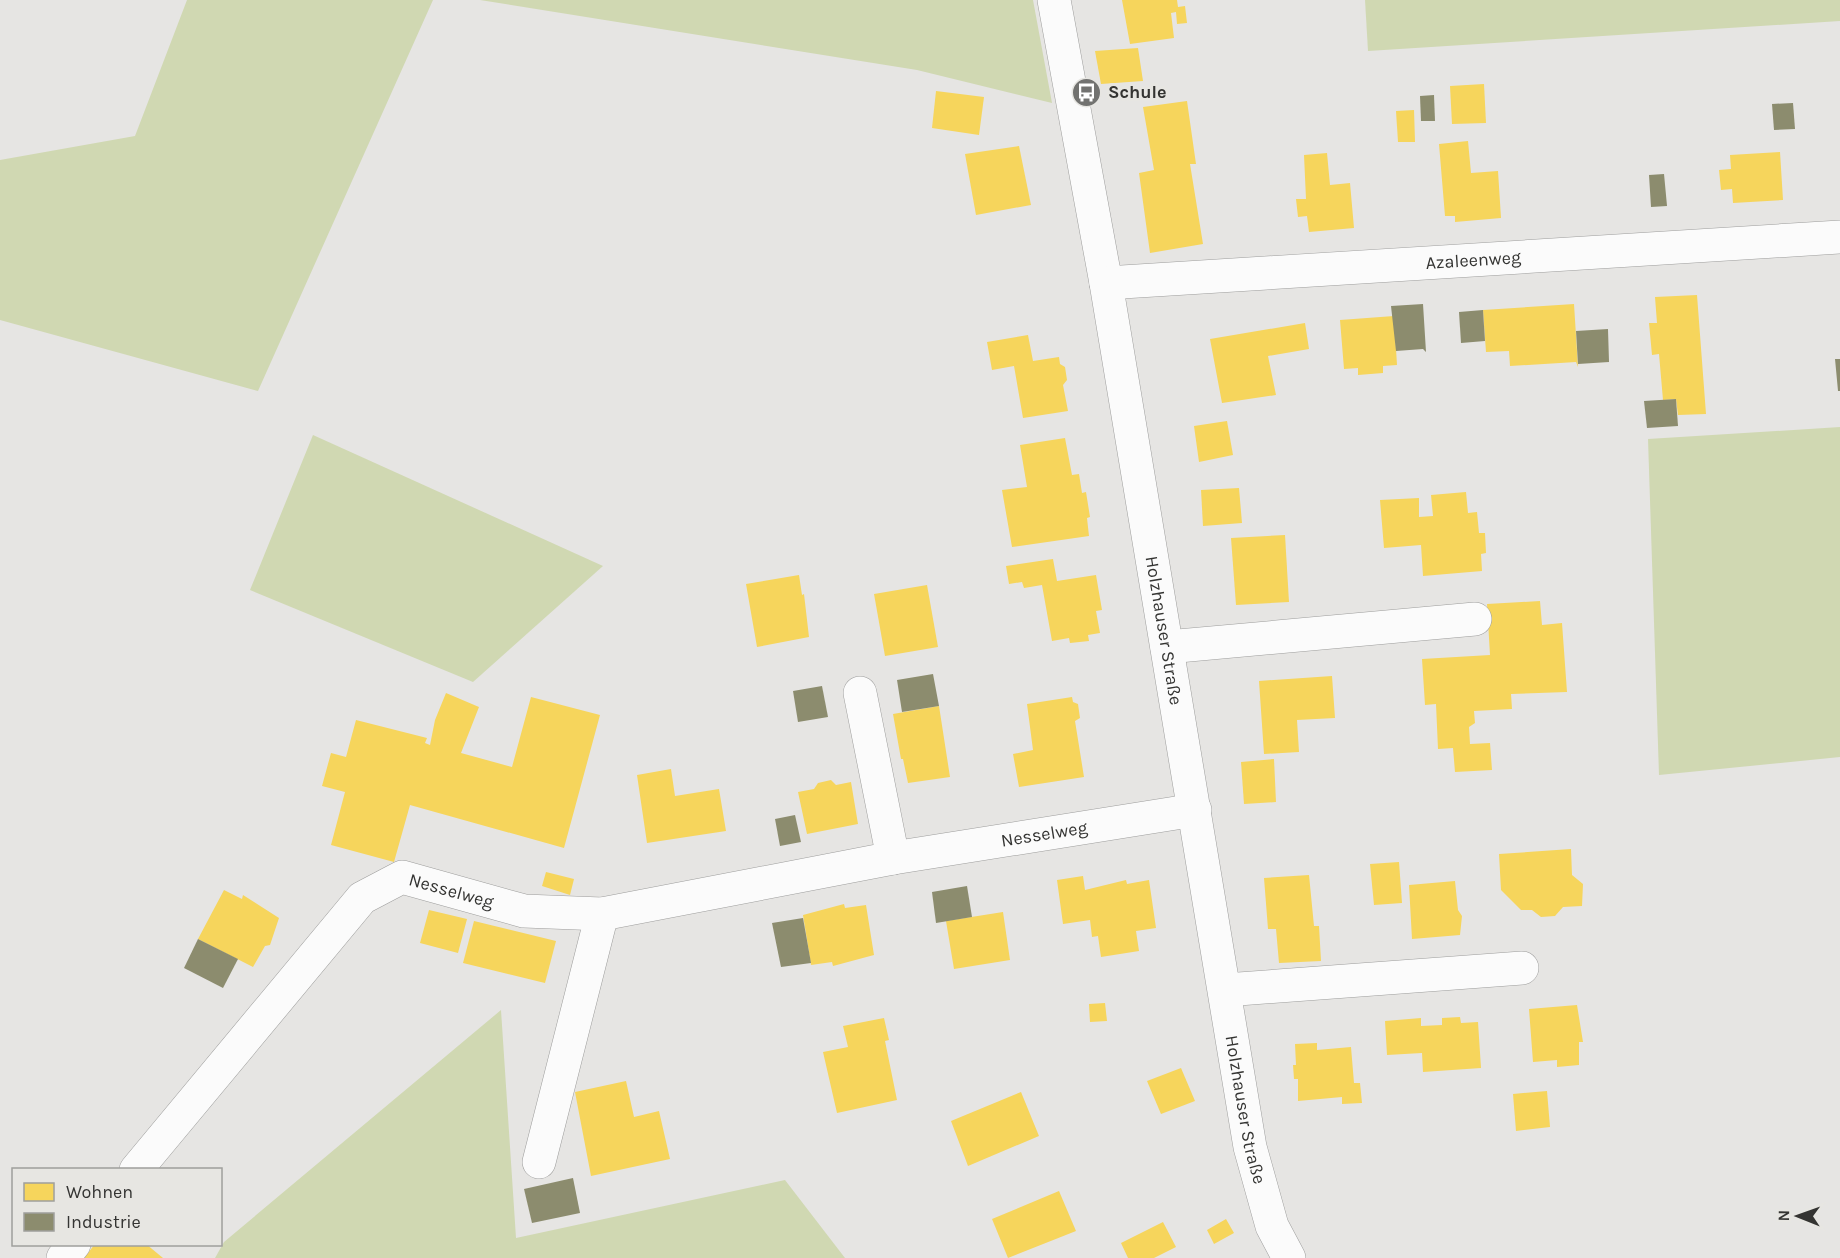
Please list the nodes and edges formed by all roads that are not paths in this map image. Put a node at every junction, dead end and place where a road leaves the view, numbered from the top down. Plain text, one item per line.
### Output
1 (1054, 0) edge
2 (1840, 237) edge
3 (1106, 283) junction
4 (1475, 619) dead end
5 (1167, 647) junction
6 (860, 693) dead end
7 (1195, 810) junction
8 (892, 858) junction
9 (602, 914) junction
10 (1522, 968) dead end
11 (1225, 990) junction
12 (539, 1162) dead end
13 (138, 1168) edge
14 (73, 1246) edge
15 (63, 1258) edge
16 (1289, 1258) edge

1 - 3 street, Holzhauser Straße
2 - 3 street, Azaleenweg
3 - 5 street, Holzhauser Straße
4 - 5 street
5 - 7 street, Holzhauser Straße
6 - 8 street
7 - 8 street, Nesselweg
7 - 11 street, Holzhauser Straße
8 - 9 street, Nesselweg
9 - 12 street
9 - 13 street, Nesselweg
10 - 11 street
11 - 16 street, Holzhauser Straße
14 - 15 street

